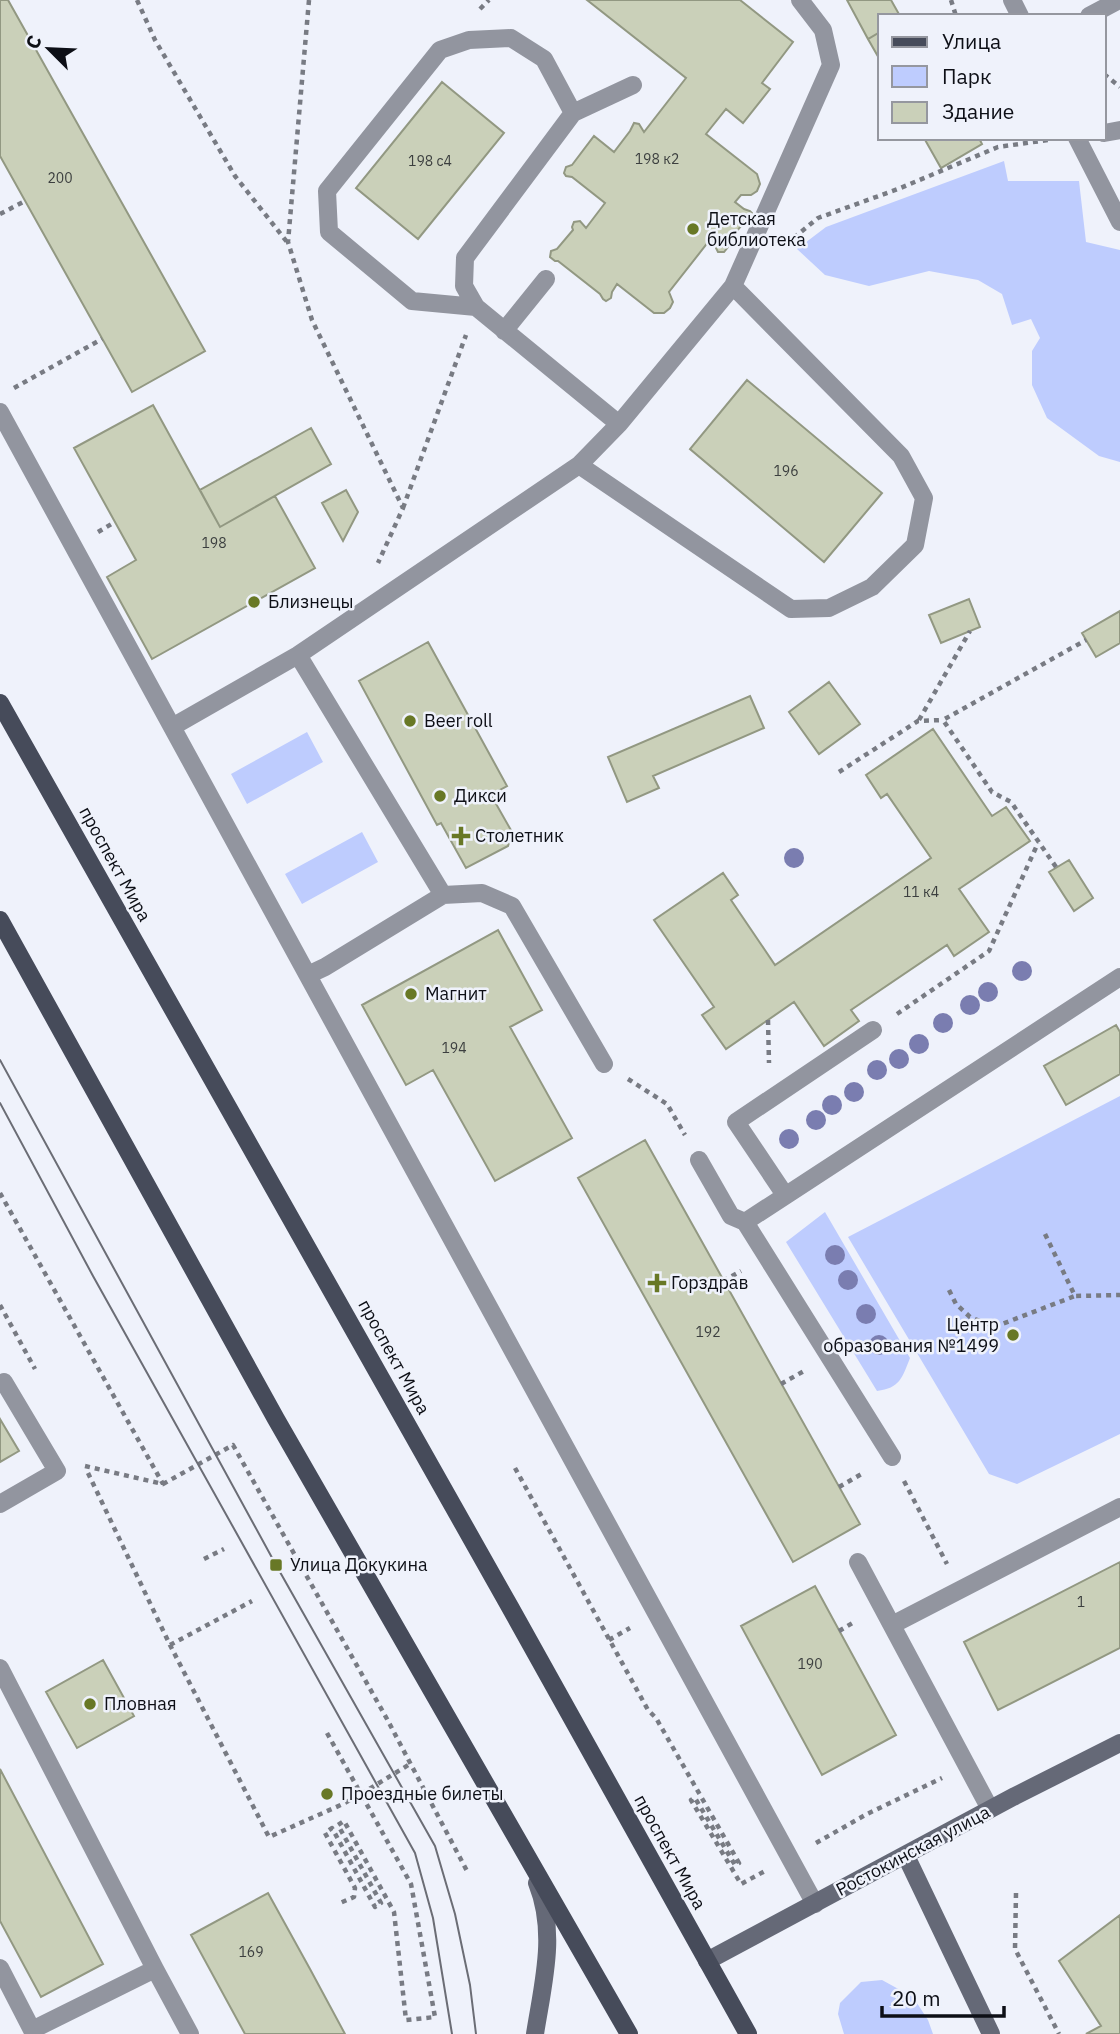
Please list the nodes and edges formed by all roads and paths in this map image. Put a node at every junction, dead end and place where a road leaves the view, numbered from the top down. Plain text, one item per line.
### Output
1 (137, 0) edge
2 (309, 0) edge
3 (800, 0) edge
4 (1119, 0) edge
5 (1093, 14) edge
6 (1106, 76) edge
7 (633, 85) dead end
8 (1120, 87) edge
9 (573, 113) junction
10 (1050, 140) dead end
11 (1078, 140) edge
12 (25, 201) dead end
13 (0, 215) edge
14 (1120, 222) edge
15 (288, 242) junction
16 (775, 252) dead end
17 (545, 279) dead end
18 (733, 286) junction
19 (476, 307) junction
20 (505, 331) junction
21 (102, 339) dead end
22 (6, 393) dead end
23 (0, 412) edge
24 (620, 424) junction
25 (579, 465) junction
26 (403, 508) junction
27 (375, 569) dead end
28 (970, 631) dead end
29 (1086, 640) dead end
30 (298, 655) junction
31 (0, 703) edge
32 (943, 720) junction
33 (918, 721) junction
34 (172, 727) junction
35 (839, 772) dead end
36 (1038, 843) junction
37 (1056, 867) dead end
38 (443, 895) junction
39 (0, 920) edge
40 (308, 975) junction
41 (1120, 977) edge
42 (768, 1020) dead end
43 (873, 1030) joint
44 (604, 1064) joint
45 (769, 1099) junction
46 (699, 1160) joint
47 (0, 1193) edge
48 (785, 1195) junction
49 (745, 1222) junction
50 (1045, 1234) dead end
51 (949, 1290) dead end
52 (1120, 1295) edge
53 (1075, 1296) junction
54 (0, 1305) edge
55 (38, 1375) dead end
56 (4, 1382) dead end
57 (892, 1457) joint
58 (515, 1468) dead end
59 (163, 1484) junction
60 (0, 1504) edge
61 (1120, 1507) edge
62 (224, 1549) dead end
63 (204, 1559) dead end
64 (858, 1562) dead end
65 (960, 1589) junction
66 (252, 1601) dead end
67 (892, 1625) junction
68 (170, 1645) junction
69 (0, 1668) edge
70 (327, 1733) dead end
71 (1120, 1743) edge
72 (411, 1764) junction
73 (948, 1775) dead end
74 (361, 1794) junction
75 (990, 1809) junction
76 (526, 1854) junction
77 (906, 1856) junction
78 (790, 1857) junction
79 (467, 1871) dead end
80 (1017, 1893) dead end
81 (340, 1903) dead end
82 (816, 1904) junction
83 (707, 1961) junction
84 (0, 1968) edge
85 (155, 1969) junction
86 (190, 2034) edge
87 (536, 2034) edge
88 (629, 2034) edge
89 (748, 2034) edge
90 (991, 2034) edge
91 (1059, 2034) edge

1 - 15 path
2 - 15 path
3 - 18 lane
4 - 5 lane
6 - 8 path
7 - 9 lane
9 - 19 lane
9 - 19 lane
10 - 16 path
11 - 14 lane
12 - 13 path
15 - 26 path
17 - 20 lane
18 - 24 lane
18 - 25 lane
19 - 20 lane
19 - 26 path
20 - 24 lane
21 - 22 path
23 - 34 lane
24 - 25 lane
25 - 30 lane
26 - 27 path
28 - 33 path
29 - 32 path
30 - 34 lane
30 - 38 lane
31 - 83 main road, проспект Мира
32 - 33 path
32 - 36 path
33 - 35 path
34 - 40 lane
36 - 37 path
36 - 43 path
38 - 40 lane
38 - 44 lane
39 - 76 main road
40 - 78 lane
41 - 48 lane
42 - 45 path
43 - 45 lane
44 - 46 path
45 - 48 lane
46 - 49 lane
47 - 59 path
48 - 49 lane
49 - 57 lane
50 - 53 path
51 - 53 path
52 - 53 path
54 - 55 path
56 - 60 lane
57 - 65 path
58 - 78 path
59 - 68 path
59 - 72 path
61 - 65 lane
62 - 63 path
64 - 67 lane
65 - 67 lane
66 - 68 path
67 - 75 lane
68 - 74 path
69 - 85 lane
70 - 74 path
71 - 75 street, Ростокинская улица
72 - 74 path
72 - 79 path
73 - 78 path
74 - 81 path
75 - 77 street, Ростокинская улица
76 - 87 street
76 - 88 main road
77 - 82 street, Ростокинская улица
77 - 90 street
78 - 82 lane
80 - 91 path
82 - 83 street, Ростокинская улица
83 - 89 main road, проспект Мира
84 - 85 lane
85 - 86 lane

